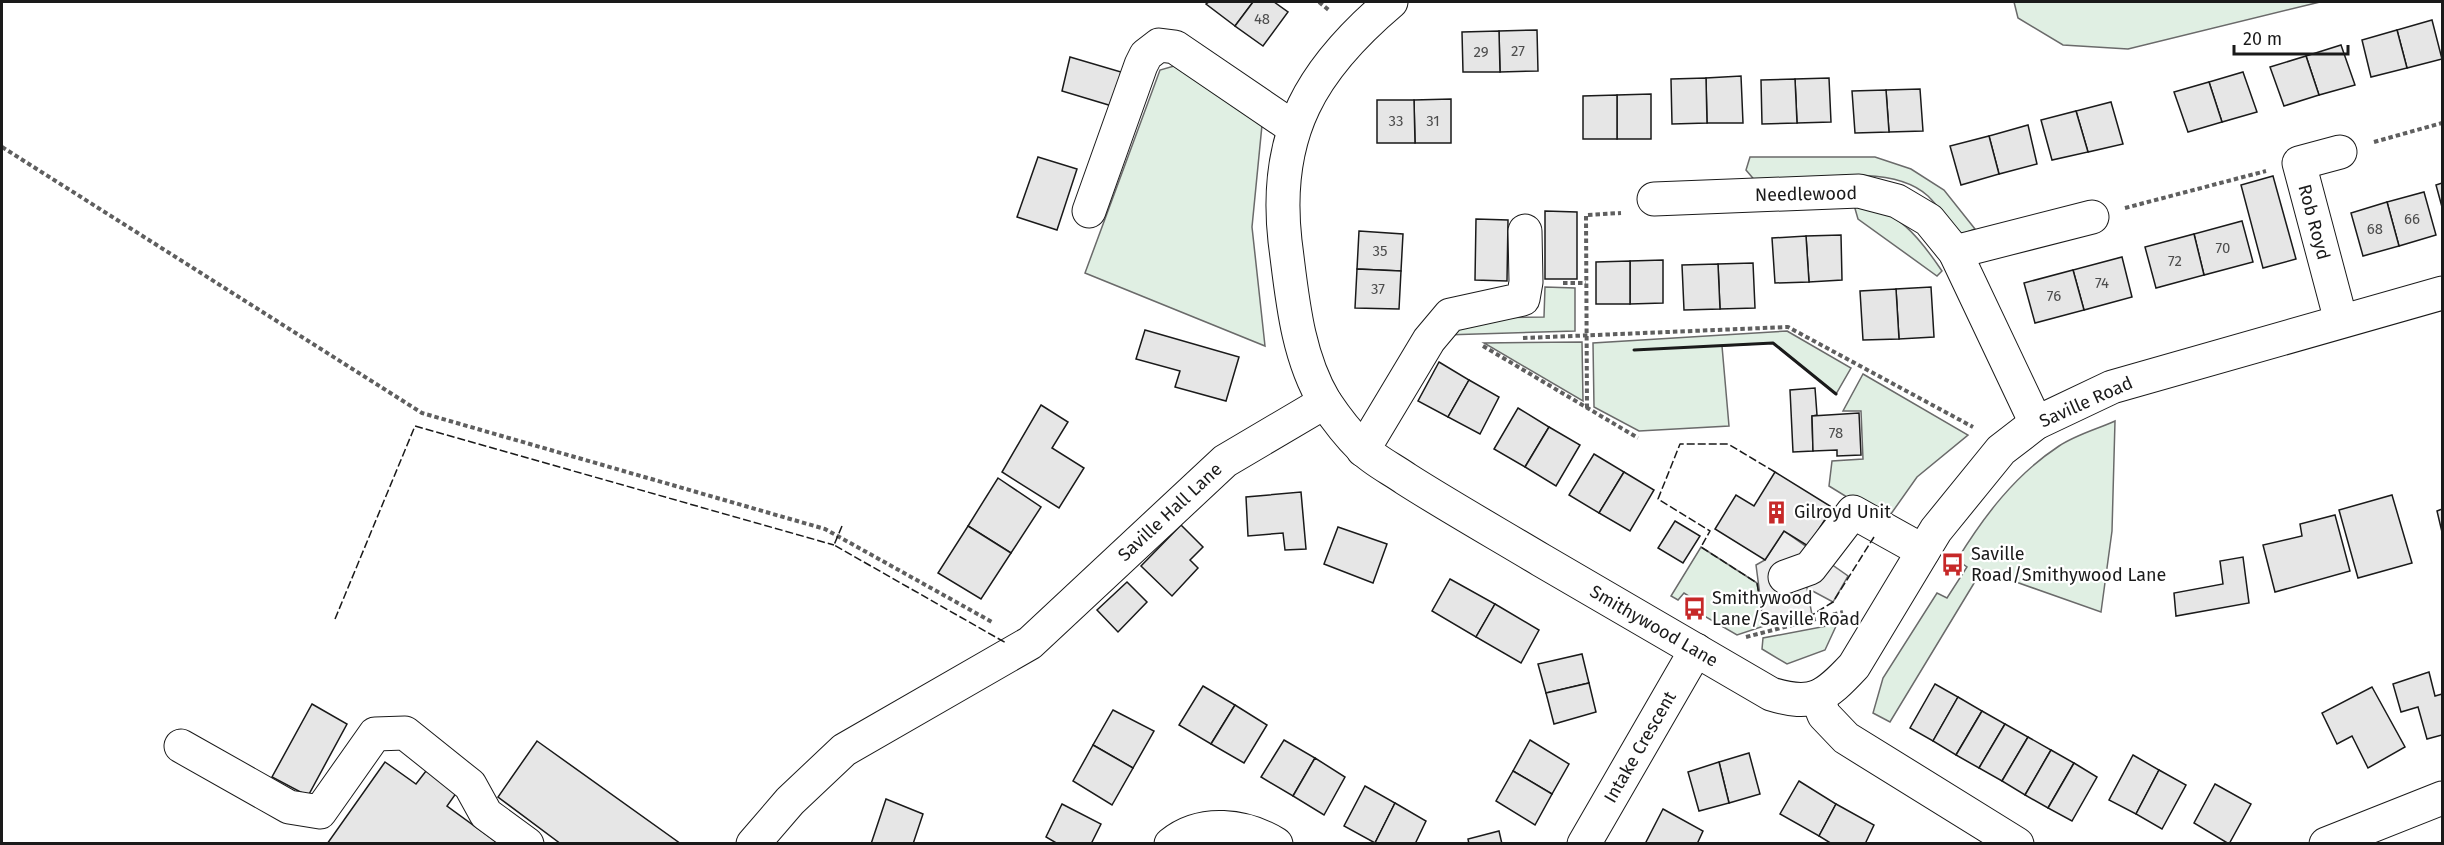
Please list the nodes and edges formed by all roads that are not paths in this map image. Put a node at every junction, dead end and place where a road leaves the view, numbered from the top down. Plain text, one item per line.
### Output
1 (1391, 2) edge
2 (1294, 128) junction
3 (2340, 152) road end
4 (1654, 199) road end
5 (1089, 211) dead end
6 (2092, 217) road end
7 (1525, 231) dead end
8 (1955, 252) junction
9 (2442, 293) edge
10 (2341, 321) junction
11 (1326, 402) junction
12 (2036, 423) junction
13 (1363, 450) junction
14 (1923, 551) junction
15 (1785, 577) dead end
16 (1696, 650) junction
17 (1817, 697) junction
18 (181, 746) dead end
19 (2442, 798) edge
20 (527, 843) edge
21 (753, 843) edge
22 (1171, 843) edge
23 (1276, 843) edge
24 (1584, 843) edge
25 (2018, 843) edge
26 (2326, 843) edge

1 - 2 street, Smithywood Lane
2 - 5 street
2 - 11 street, Smithywood Lane
3 - 10 street, Rob Royd
4 - 8 street, Needlewood
6 - 8 street
7 - 13 street
8 - 12 street, Needlewood
9 - 10 street, Saville Road
10 - 12 street, Saville Road
11 - 13 street, Smithywood Lane
11 - 21 street, Saville Hall Lane
12 - 14 street, Saville Road
13 - 16 street, Smithywood Lane
14 - 15 street
14 - 17 street, Saville Road
16 - 17 street, Smithywood Lane
16 - 24 street, Intake Crescent
17 - 25 street
18 - 20 street
19 - 26 street
22 - 23 street

